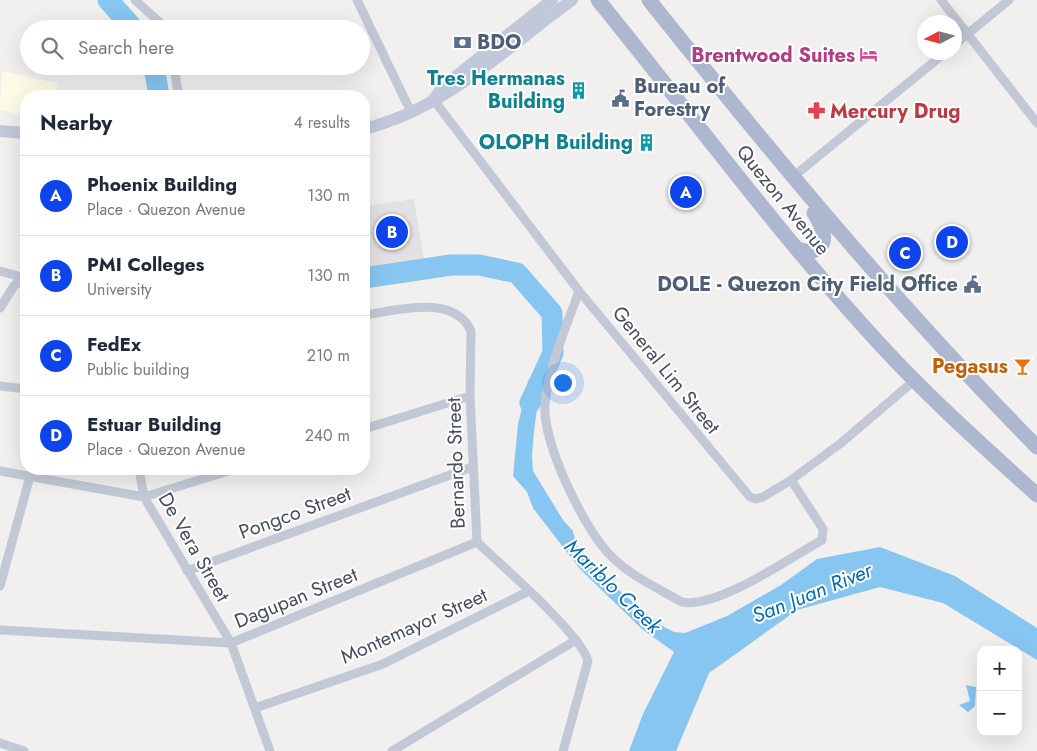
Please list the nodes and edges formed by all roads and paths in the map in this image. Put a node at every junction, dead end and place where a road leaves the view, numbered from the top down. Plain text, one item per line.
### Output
1 (135, 0) edge
2 (357, 0) edge
3 (552, 0) edge
4 (572, 0) edge
5 (598, 0) edge
6 (649, 0) edge
7 (941, 0) edge
8 (1009, 0) edge
9 (157, 20) edge
10 (367, 20) edge
11 (370, 27) edge
12 (968, 34) junction
13 (962, 39) edge
14 (936, 60) edge
15 (175, 75) edge
16 (178, 90) edge
17 (433, 100) junction
18 (411, 112) junction
19 (1037, 123) edge
20 (370, 127) edge
21 (0, 131) edge
22 (20, 133) edge
23 (783, 164) junction
24 (794, 176) junction
25 (797, 249) junction
26 (0, 271) edge
27 (20, 274) edge
28 (20, 280) edge
29 (579, 291) junction
30 (0, 308) edge
31 (370, 314) edge
32 (915, 380) junction
33 (0, 386) edge
34 (20, 388) edge
35 (470, 396) junction
36 (370, 427) edge
37 (1037, 447) edge
38 (472, 467) junction
39 (0, 470) edge
40 (20, 474) edge
41 (25, 475) edge
42 (139, 475) edge
43 (216, 475) edge
44 (30, 476) junction
45 (791, 480) junction
46 (1037, 495) edge
47 (144, 497) junction
48 (477, 542) junction
49 (4, 553) edge
50 (187, 571) junction
51 (0, 586) edge
52 (530, 591) junction
53 (0, 630) edge
54 (576, 640) junction
55 (231, 643) junction
56 (255, 708) junction
57 (0, 744) edge
58 (24, 751) edge
59 (270, 751) edge
60 (392, 751) edge
61 (563, 751) edge

1 - 9 street
2 - 10 street
3 - 17 main road
4 - 17 main road
5 - 25 main road, Quezon Avenue
6 - 23 main road, Quezon Avenue
7 - 12 street
8 - 12 street
11 - 18 street
12 - 13 street
12 - 19 street
14 - 24 street
15 - 16 street
17 - 18 main road
17 - 29 street, General Lim Street
18 - 20 main road
21 - 22 main road
23 - 24 main road, Quezon Avenue
23 - 25 main road
24 - 37 main road, Quezon Avenue
25 - 32 main road, Quezon Avenue
26 - 27 street
28 - 30 street
29 - 45 street, General Lim Street
29 - 45 street
31 - 35 street, Bernardo Street
32 - 45 street, General Lim Street
32 - 46 main road, Quezon Avenue
33 - 34 street
35 - 36 street
35 - 38 street, Bernardo Street
38 - 48 street, Bernardo Street
38 - 50 street, Pongco Street
39 - 40 street
41 - 44 street
42 - 47 street, De Vera Street
43 - 47 street
44 - 47 street
44 - 49 street
47 - 50 street, De Vera Street
48 - 52 street, Bernardo Street
48 - 55 street, Dagupan Street
49 - 51 street
50 - 55 street, De Vera Street
52 - 54 street, Bernardo Street
52 - 56 street, Montemayor Street
53 - 55 street, Dagupan Street
54 - 60 street
54 - 61 street, Bernardo Street
55 - 56 street, De Vera Street
56 - 59 street, De Vera Street
57 - 58 street

